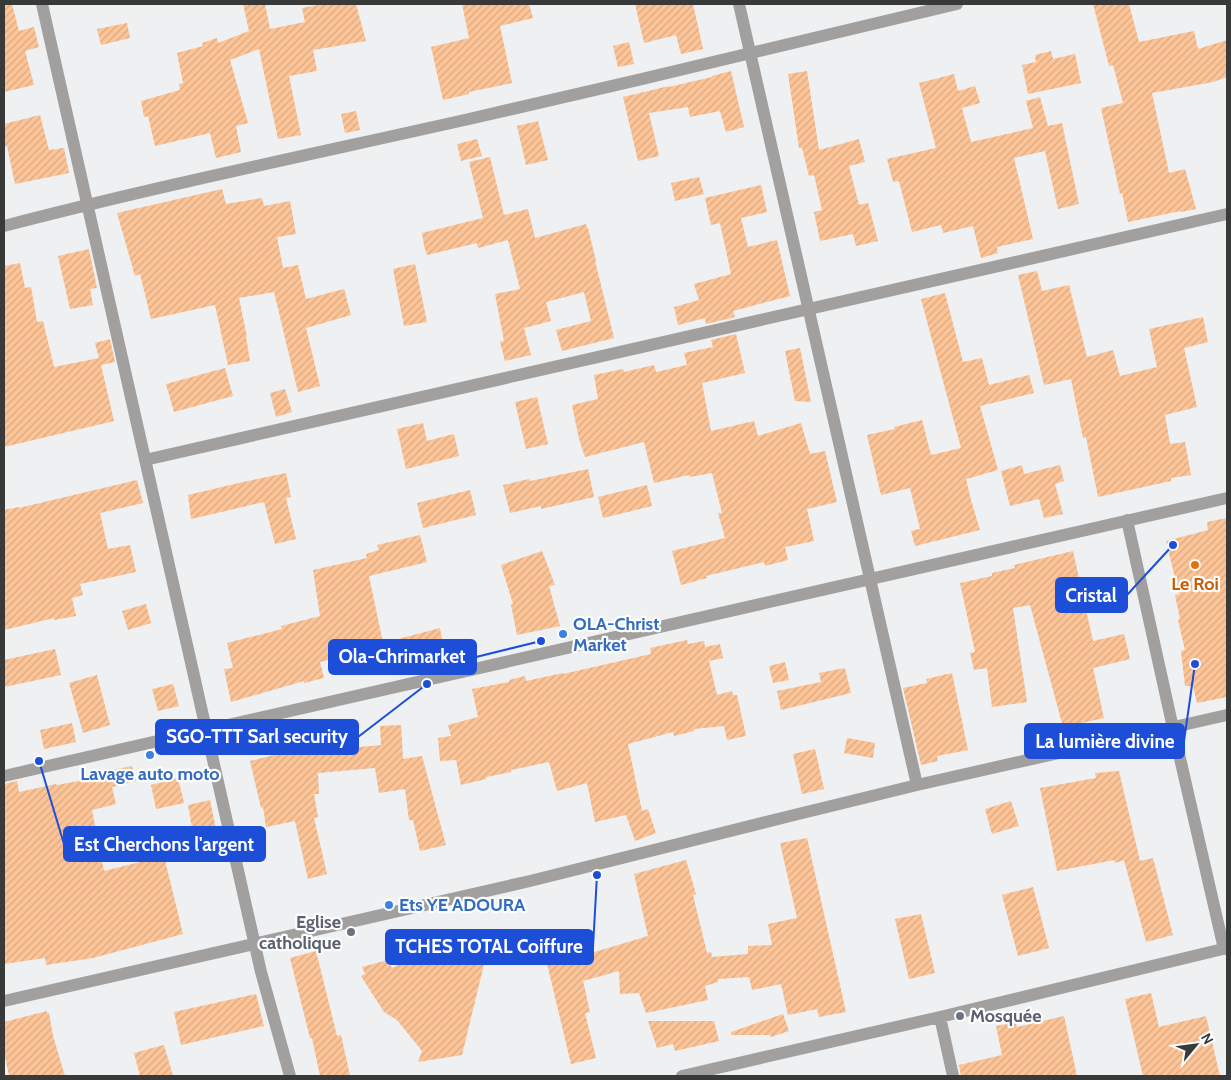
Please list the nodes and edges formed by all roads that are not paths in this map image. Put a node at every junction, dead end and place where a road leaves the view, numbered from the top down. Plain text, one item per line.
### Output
1 (42, 4) edge
2 (739, 4) edge
3 (957, 4) edge
4 (750, 54) junction
5 (87, 204) junction
6 (1227, 214) edge
7 (4, 226) edge
8 (809, 310) junction
9 (145, 460) junction
10 (1227, 498) edge
11 (1127, 520) junction
12 (870, 579) junction
13 (1227, 716) edge
14 (1172, 728) junction
15 (206, 730) junction
16 (4, 776) edge
17 (917, 785) junction
18 (255, 944) junction
19 (1226, 949) edge
20 (4, 1001) edge
21 (940, 1017) junction
22 (290, 1076) edge
23 (682, 1076) edge
24 (953, 1076) edge

1 - 5 street
2 - 4 street
3 - 4 street
4 - 5 street
4 - 8 street
5 - 7 street
5 - 9 street
6 - 8 street
8 - 9 street
8 - 12 street
9 - 15 street
10 - 11 street
11 - 12 street
11 - 14 street
12 - 15 street
12 - 17 street
13 - 14 street
14 - 17 street
14 - 19 street
15 - 16 street
15 - 18 street
17 - 18 street
18 - 20 street
18 - 22 street
19 - 21 street
21 - 23 street
21 - 24 street

